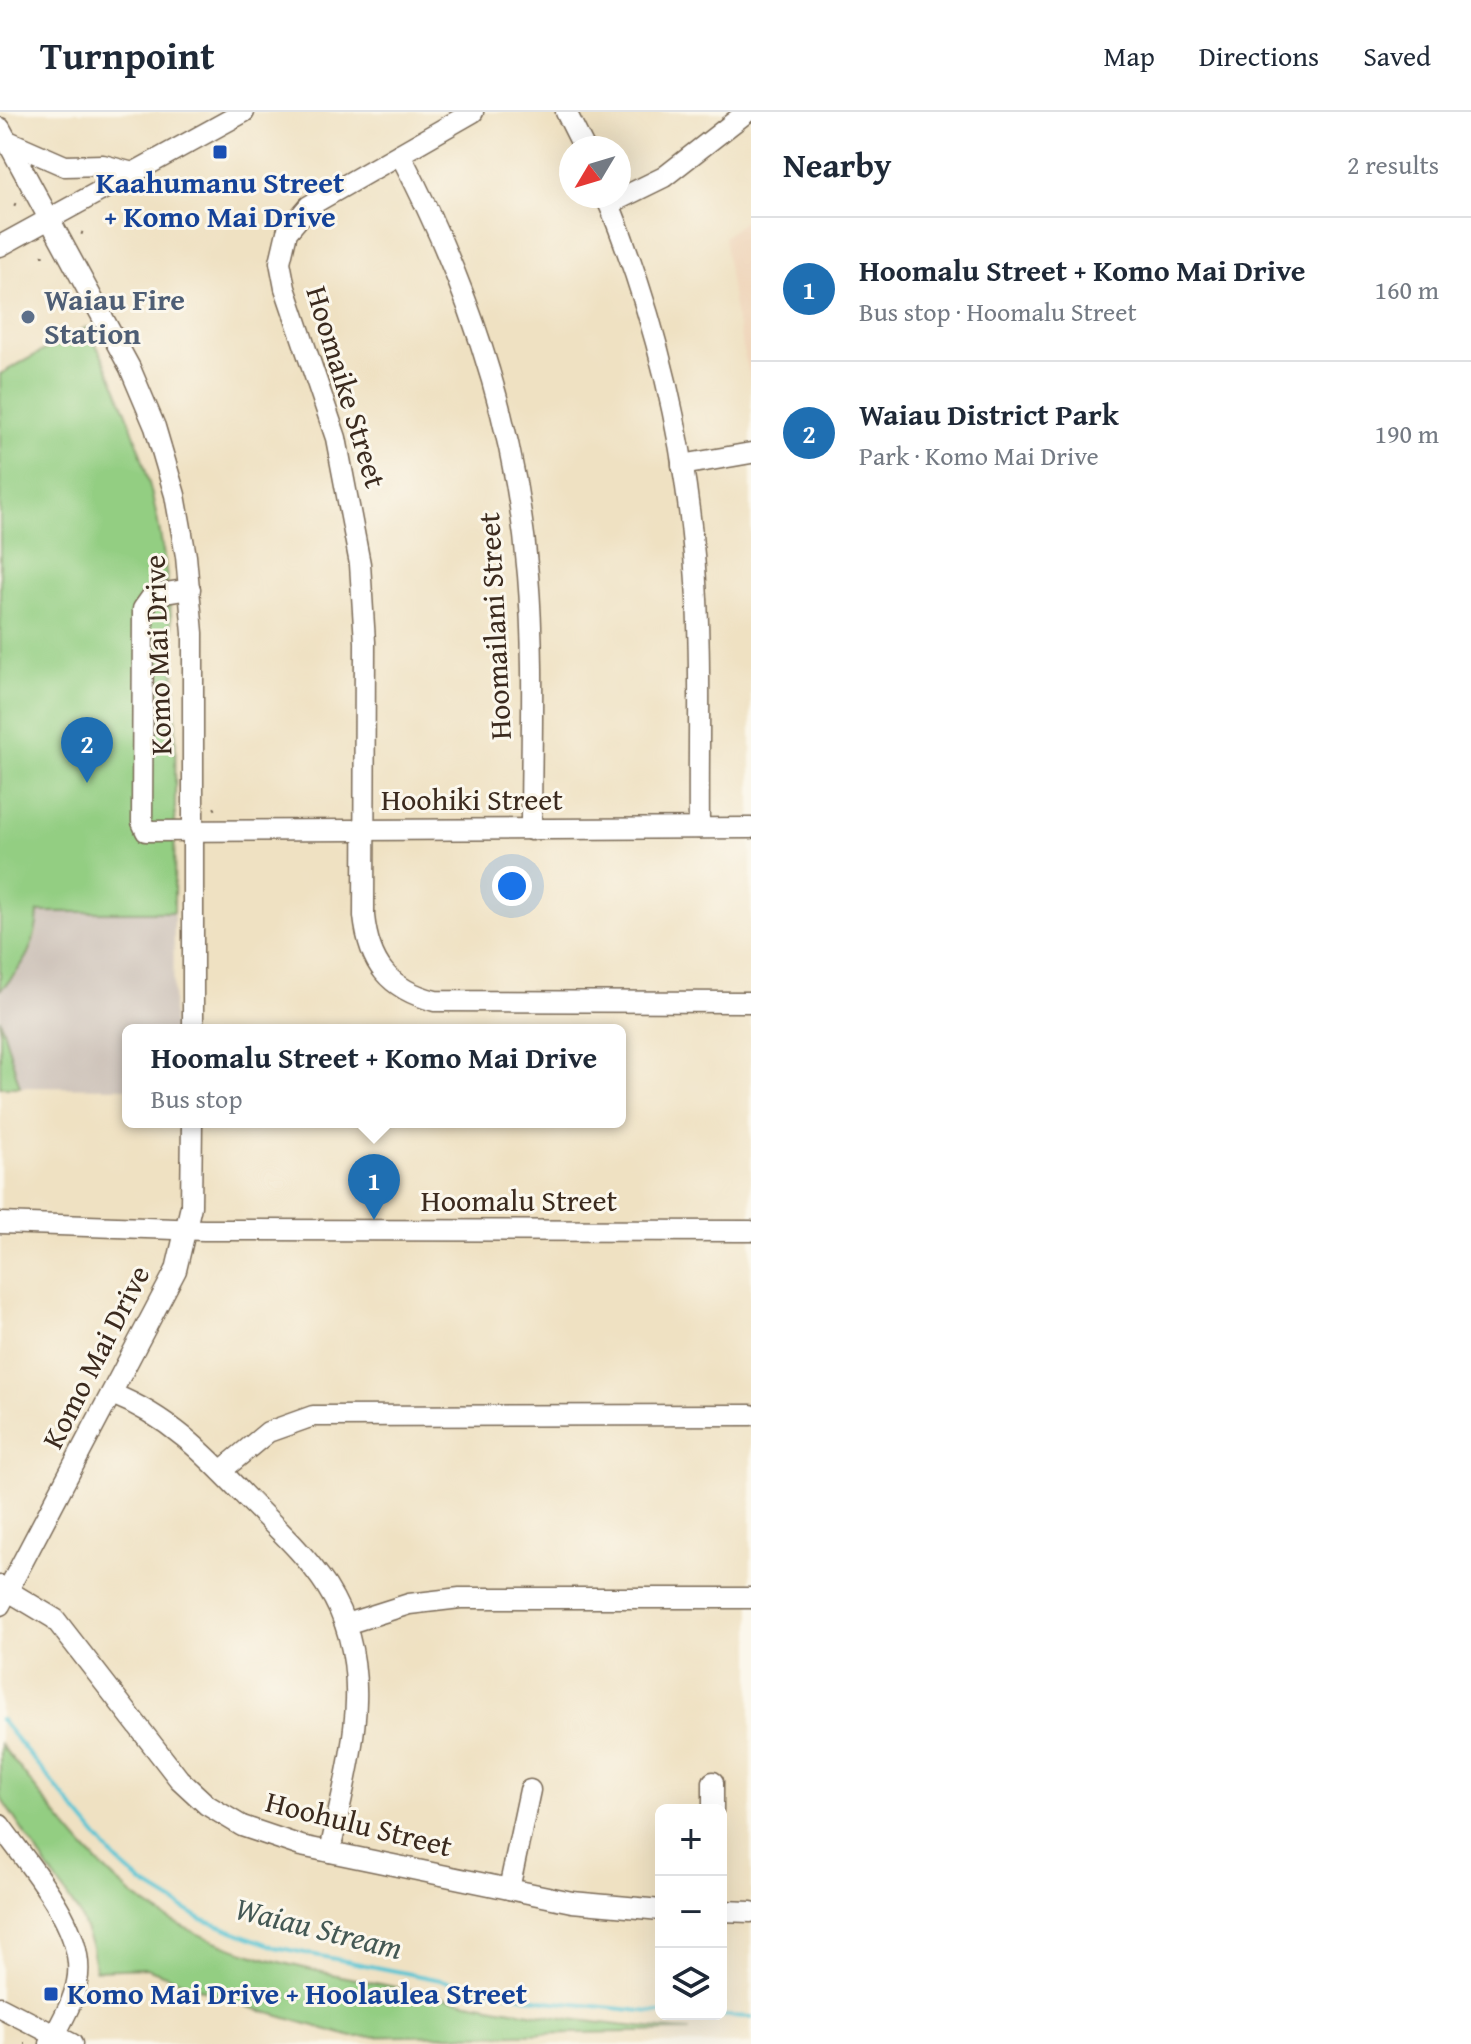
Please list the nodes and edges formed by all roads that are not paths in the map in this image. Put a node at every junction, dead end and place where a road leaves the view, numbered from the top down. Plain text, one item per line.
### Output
1 (244, 112) edge
2 (473, 112) edge
3 (566, 112) edge
4 (747, 112) edge
5 (4, 134) edge
6 (578, 136) edge
7 (400, 154) junction
8 (133, 173) junction
9 (631, 191) edge
10 (611, 208) edge
11 (50, 218) junction
12 (0, 246) edge
13 (751, 453) edge
14 (682, 465) junction
15 (190, 589) junction
16 (699, 828) junction
17 (751, 828) edge
18 (531, 830) junction
19 (364, 831) junction
20 (193, 832) junction
21 (751, 1002) edge
22 (193, 1024) edge
23 (192, 1128) edge
24 (0, 1223) edge
25 (186, 1230) junction
26 (751, 1231) edge
27 (112, 1394) junction
28 (751, 1415) edge
29 (221, 1471) junction
30 (3, 1594) edge
31 (751, 1598) edge
32 (346, 1624) junction
33 (713, 1782) dead end
34 (530, 1790) dead end
35 (713, 1804) edge
36 (0, 1825) edge
37 (330, 1852) junction
38 (509, 1889) junction
39 (655, 1910) edge
40 (727, 1911) edge
41 (751, 1912) edge
42 (0, 2007) edge
43 (59, 2041) edge

1 - 8 street
2 - 7 street, Hoomaike Street
3 - 6 street
4 - 9 street
5 - 8 street
5 - 11 street, Komo Mai Drive
7 - 18 street, Hoomailani Street
7 - 19 street, Hoomaike Street
8 - 11 street
10 - 14 street
11 - 12 street
11 - 15 street, Komo Mai Drive
13 - 14 street
14 - 16 street
15 - 20 street, Komo Mai Drive
15 - 20 street, Hoohiki Street
16 - 17 street, Hoohiki Street
16 - 18 street, Hoohiki Street
18 - 19 street, Hoohiki Street
19 - 20 street, Hoohiki Street
19 - 21 street, Hoomaike Street
20 - 22 street, Komo Mai Drive
23 - 25 street, Komo Mai Drive
24 - 25 street, Hoomalu Street
25 - 26 street, Hoomalu Street
25 - 27 street, Komo Mai Drive
27 - 29 street
27 - 30 street, Komo Mai Drive
28 - 29 street
29 - 32 street
30 - 37 street, Hoohulu Street
31 - 32 street
32 - 37 street
33 - 35 street
34 - 38 street
36 - 43 street
37 - 38 street, Hoohulu Street
38 - 39 street, Hoohulu Street
40 - 41 street
42 - 43 street

